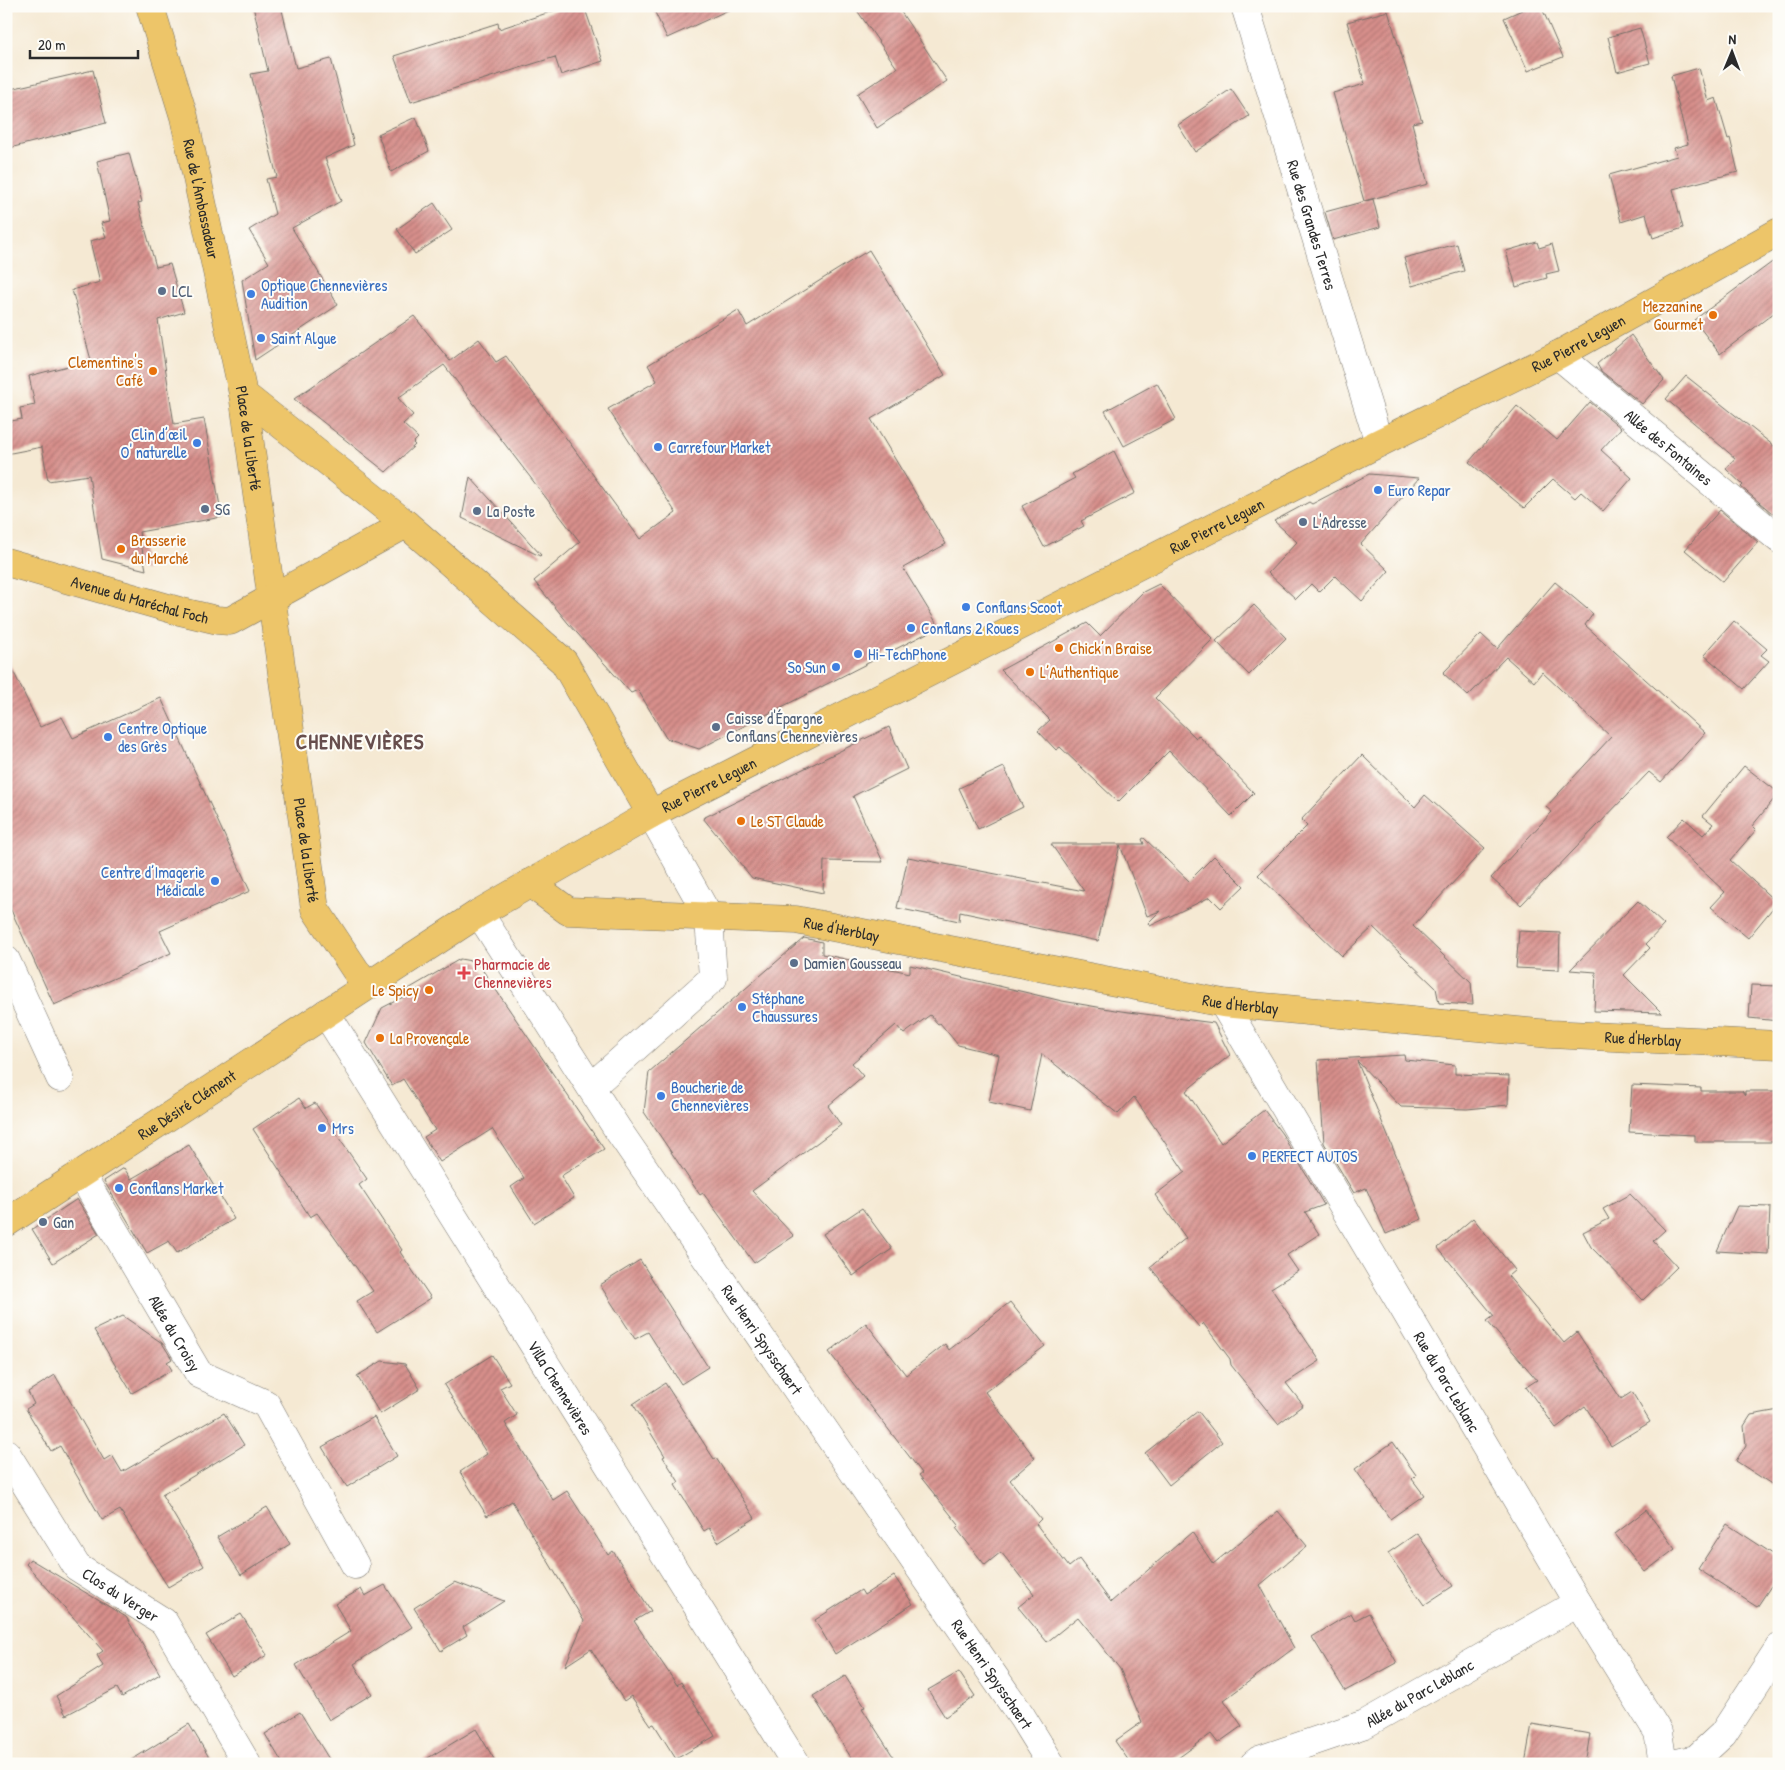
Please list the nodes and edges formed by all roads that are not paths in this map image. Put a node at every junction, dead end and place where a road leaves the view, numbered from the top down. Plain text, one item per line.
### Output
1 (150, 6) edge
2 (1245, 6) edge
3 (1779, 232) edge
4 (1558, 355) junction
5 (243, 394) junction
6 (1379, 444) junction
7 (406, 524) junction
8 (1779, 539) edge
9 (6, 562) edge
10 (271, 599) junction
11 (650, 814) junction
12 (530, 883) junction
13 (479, 913) junction
14 (709, 917) junction
15 (6, 960) edge
16 (366, 986) junction
17 (1223, 1003) junction
18 (326, 1013) junction
19 (1779, 1045) edge
20 (60, 1078) dead end
21 (591, 1087) junction
22 (82, 1174) junction
23 (6, 1223) edge
24 (6, 1453) edge
25 (355, 1565) dead end
26 (1578, 1603) junction
27 (1779, 1648) edge
28 (1038, 1760) edge
29 (247, 1764) edge
30 (796, 1764) edge
31 (1254, 1764) edge
32 (1663, 1764) edge
33 (1672, 1764) edge

1 - 5 main road, Rue de l'Ambassadeur
2 - 6 street, Rue des Grandes Terres
3 - 4 main road, Rue Pierre Leguen
4 - 6 main road, Rue Pierre Leguen
4 - 8 street, Allée des Fontaines
5 - 7 main road, Place de la Liberté
5 - 10 main road, Place de la Liberté
6 - 11 main road, Rue Pierre Leguen
7 - 10 main road
7 - 11 main road, Place de la Liberté
9 - 10 main road, Avenue du Maréchal Foch
10 - 16 main road, Place de la Liberté
11 - 12 main road
11 - 14 street, Place de la Liberté
12 - 13 main road
12 - 14 main road
13 - 16 main road
13 - 21 street, Rue Henri Spysschaert
14 - 17 main road, Rue d'Herblay
14 - 21 street, Place de la Liberté
15 - 20 street
16 - 18 main road, Rue Désiré Clément
17 - 19 main road, Rue d'Herblay
17 - 26 street, Rue du Parc Leblanc
18 - 22 main road, Rue Désiré Clément
18 - 30 street, Villa Chennevières
21 - 28 street, Rue Henri Spysschaert
22 - 23 main road, Rue Désiré Clément
22 - 25 street, Allée du Croisy
24 - 29 street, Clos du Verger
26 - 31 street, Allée du Parc Leblanc
26 - 32 street, Rue du Parc Leblanc
27 - 33 street

